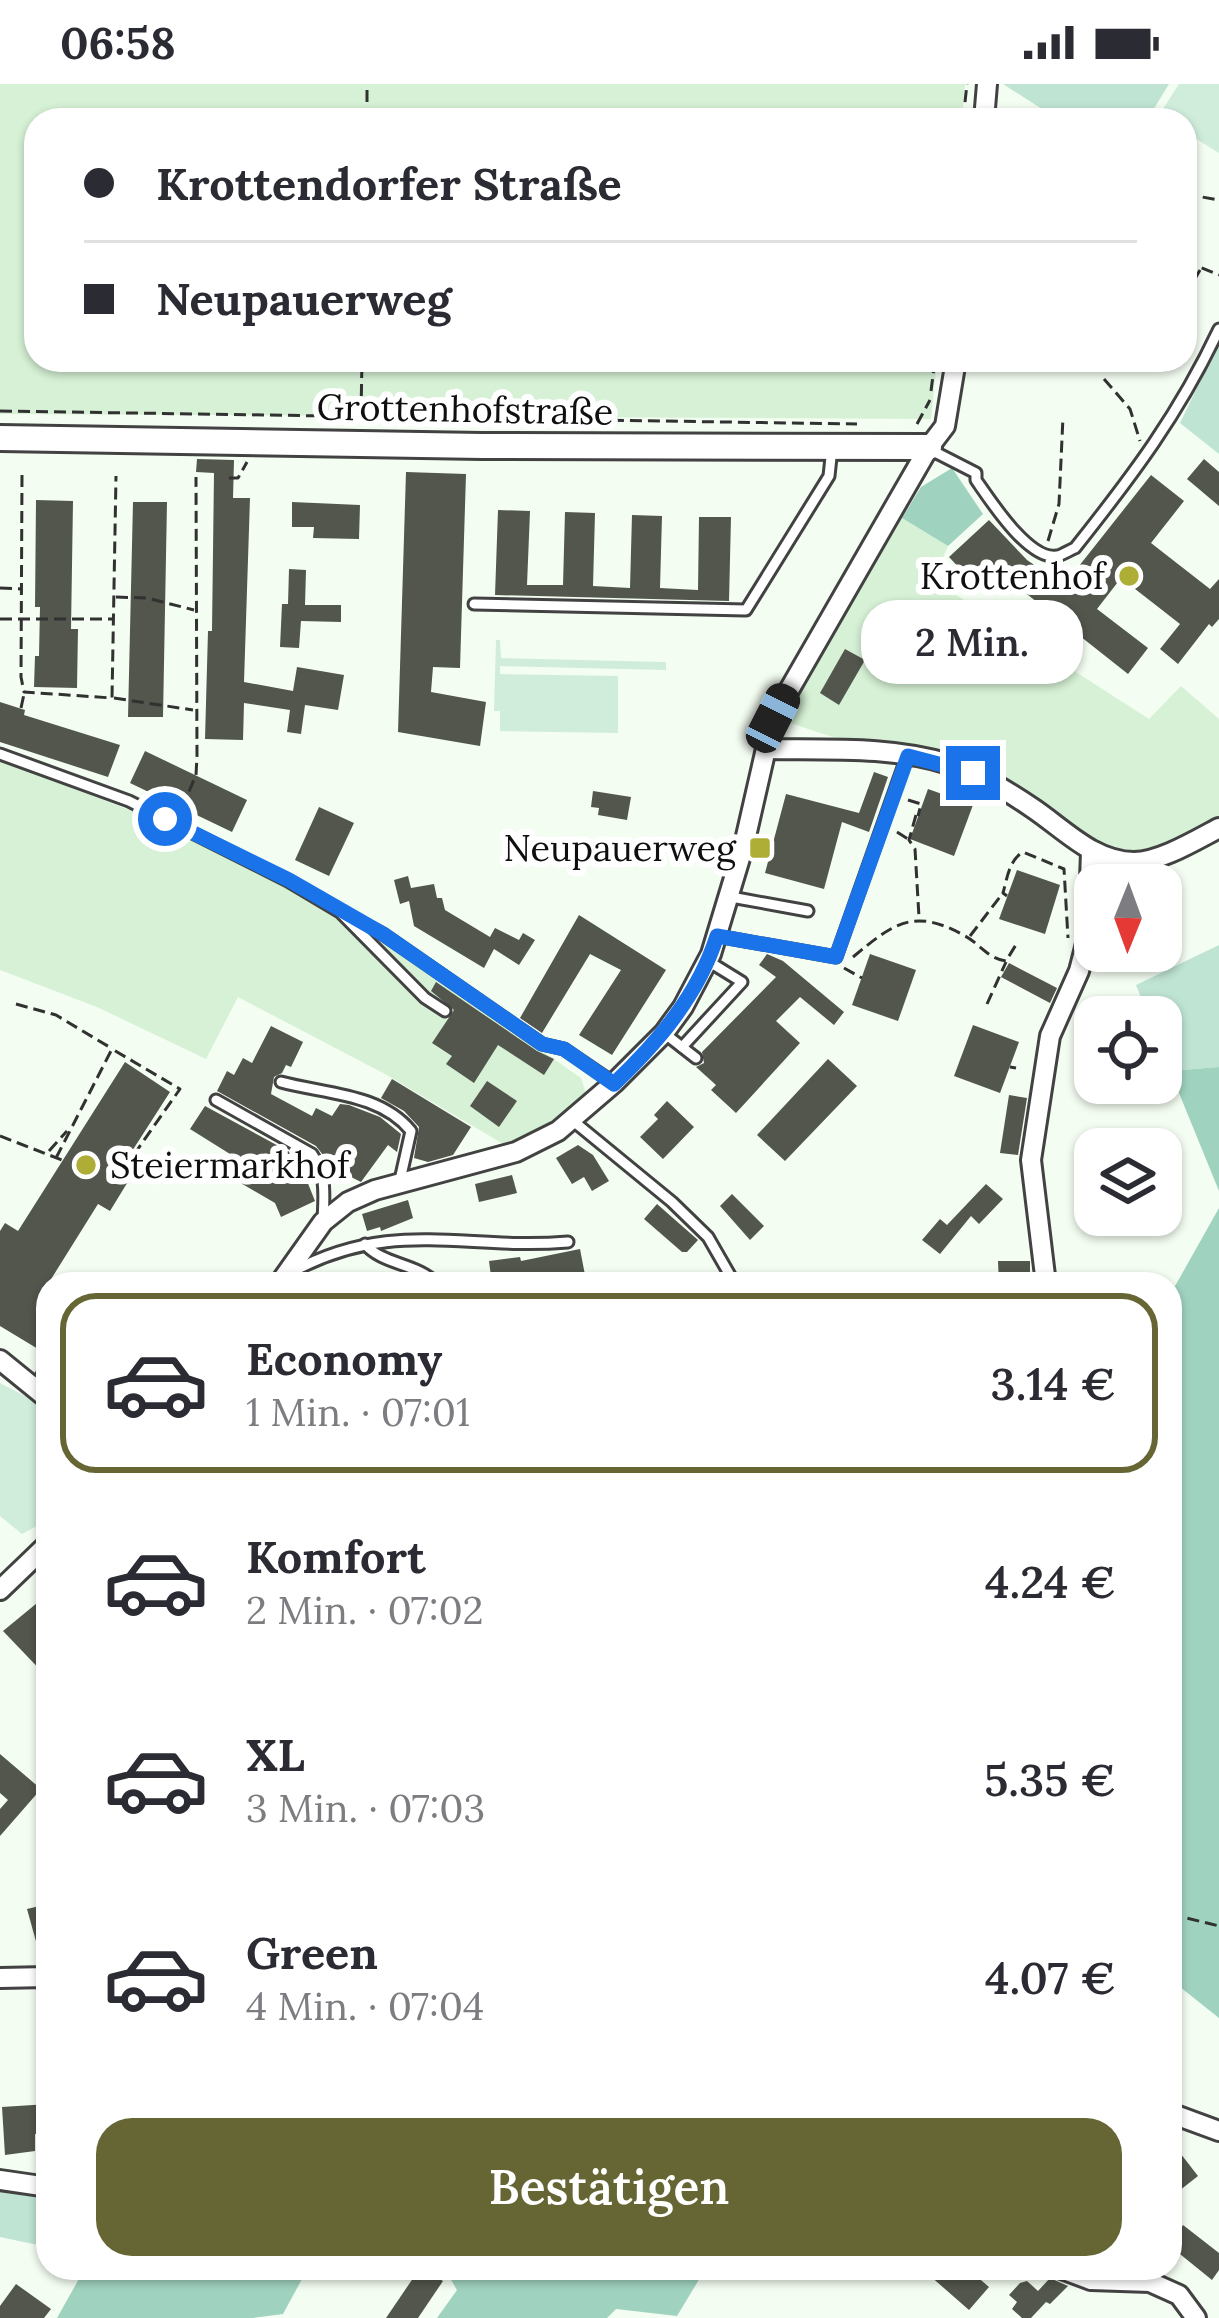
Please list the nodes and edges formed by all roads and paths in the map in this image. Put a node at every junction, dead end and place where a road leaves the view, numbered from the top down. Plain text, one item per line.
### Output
1 (1197, 266) edge
2 (1201, 268) junction
3 (1197, 275) edge
4 (1219, 275) edge
5 (1219, 329) edge
6 (362, 372) edge
7 (933, 372) edge
8 (954, 372) edge
9 (1104, 379) dead end
10 (0, 411) edge
11 (361, 416) junction
12 (1064, 417) dead end
13 (870, 424) dead end
14 (922, 436) junction
15 (0, 438) edge
16 (832, 448) junction
17 (248, 452) dead end
18 (1146, 459) junction
19 (22, 476) dead end
20 (116, 476) dead end
21 (196, 477) dead end
22 (230, 478) dead end
23 (1044, 554) junction
24 (0, 588) edge
25 (22, 589) junction
26 (114, 597) junction
27 (474, 604) dead end
28 (197, 611) junction
29 (0, 619) edge
30 (113, 619) junction
31 (21, 620) junction
32 (24, 692) junction
33 (112, 698) junction
34 (21, 709) dead end
35 (197, 710) junction
36 (766, 749) junction
37 (0, 754) edge
38 (908, 756) junction
39 (908, 800) dead end
40 (180, 812) dead end
41 (1219, 828) edge
42 (897, 832) dead end
43 (909, 840) junction
44 (1090, 852) junction
45 (730, 897) junction
46 (808, 911) dead end
47 (340, 912) junction
48 (919, 919) junction
49 (717, 936) junction
50 (969, 938) junction
51 (1017, 944) dead end
52 (1073, 949) dead end
53 (836, 957) junction
54 (853, 957) dead end
55 (708, 961) junction
56 (1006, 962) junction
57 (862, 978) dead end
58 (16, 1004) dead end
59 (987, 1004) dead end
60 (445, 1011) dead end
61 (664, 1033) junction
62 (682, 1047) junction
63 (112, 1049) junction
64 (696, 1058) dead end
65 (281, 1082) dead end
66 (614, 1084) junction
67 (216, 1100) dead end
68 (572, 1120) junction
69 (72, 1125) junction
70 (1, 1137) edge
71 (0, 1145) edge
72 (47, 1152) junction
73 (128, 1163) dead end
74 (399, 1184) junction
75 (323, 1222) junction
76 (568, 1242) dead end
77 (365, 1244) junction
78 (287, 1272) edge
79 (294, 1272) edge
80 (424, 1272) edge
81 (728, 1272) edge
82 (1044, 1272) edge
83 (0, 1360) edge
84 (36, 1387) edge
85 (36, 1556) edge
86 (0, 1590) edge
87 (1182, 1917) edge
88 (1219, 1926) edge
89 (36, 1977) edge
90 (0, 1978) edge
91 (1182, 2117) edge
92 (1219, 2131) edge
93 (0, 2180) edge
94 (36, 2185) edge
95 (1091, 2280) edge
96 (1196, 2318) edge

1 - 2 path
2 - 3 path
2 - 4 path
5 - 18 lane
6 - 11 path
7 - 14 path
8 - 14 street
9 - 18 path
10 - 11 path
11 - 13 path
12 - 23 path
14 - 16 street, Grottenhofstraße
14 - 23 lane
14 - 36 street
15 - 16 street, Grottenhofstraße
16 - 27 lane
17 - 22 path
18 - 23 lane
19 - 25 path
20 - 26 path
21 - 28 path
24 - 25 path
25 - 31 path
26 - 28 path
26 - 30 path
28 - 35 path
29 - 31 path
30 - 31 path
30 - 33 path
31 - 32 path
32 - 33 path
32 - 34 path
33 - 35 path
35 - 40 path
36 - 38 street
36 - 45 street
37 - 47 lane
38 - 44 street
38 - 53 lane
39 - 43 path
41 - 44 street
42 - 43 path
43 - 48 path
44 - 82 street
45 - 46 lane
45 - 49 street
47 - 60 lane
47 - 66 lane
48 - 50 path
48 - 54 path
49 - 53 lane
49 - 55 street
50 - 52 path
50 - 56 path
51 - 56 path
53 - 57 path
55 - 61 street
55 - 62 lane
56 - 59 path
58 - 63 path
61 - 62 lane
61 - 66 street
62 - 64 lane
63 - 69 path
63 - 73 path
65 - 74 lane
66 - 68 street
67 - 75 lane
68 - 74 street
68 - 81 lane
69 - 72 path
69 - 72 path
70 - 71 path
70 - 72 path
74 - 75 street
75 - 78 street
76 - 77 lane
77 - 79 lane
77 - 80 lane
83 - 84 street
85 - 86 street
87 - 88 path
89 - 90 street
91 - 92 street
93 - 94 street
95 - 96 street

